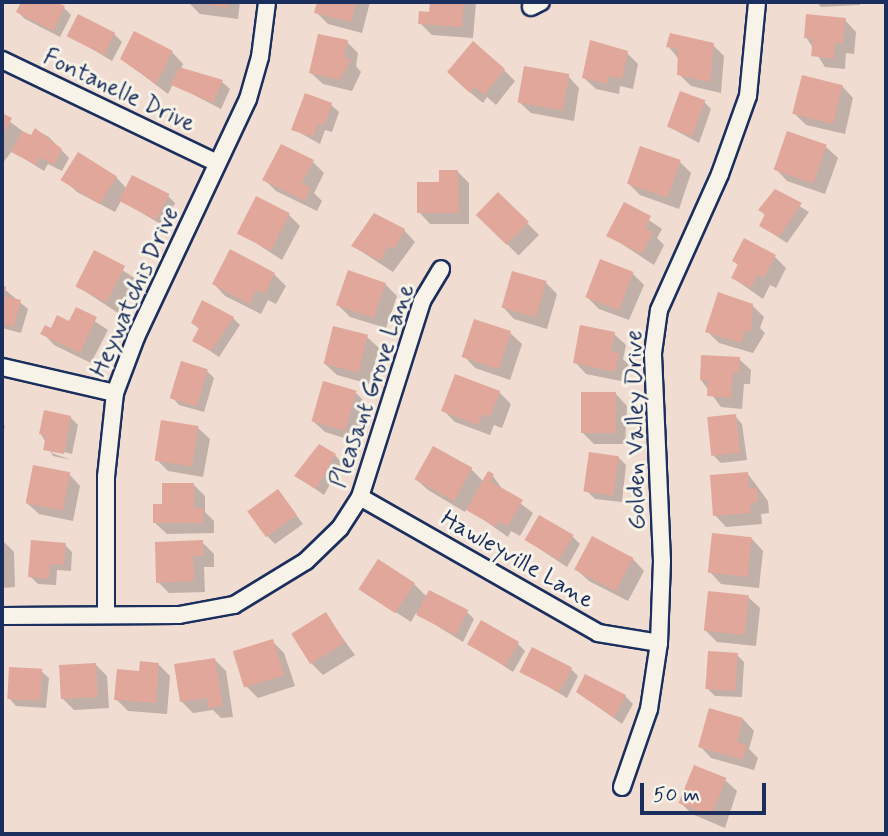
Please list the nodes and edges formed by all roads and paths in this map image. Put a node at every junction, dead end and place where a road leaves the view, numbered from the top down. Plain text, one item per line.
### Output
1 (267, 2) edge
2 (757, 2) edge
3 (2, 60) edge
4 (217, 163) junction
5 (441, 270) dead end
6 (2, 367) edge
7 (115, 393) junction
8 (360, 497) junction
9 (106, 614) junction
10 (2, 616) edge
11 (659, 643) junction
12 (622, 787) dead end

1 - 4 street, Heywatchis Drive
2 - 11 street, Golden Valley Drive
3 - 4 street, Fontanelle Drive
4 - 7 street, Heywatchis Drive
5 - 8 street, Pleasant Grove Lane
6 - 7 street
7 - 9 street, Heywatchis Drive
8 - 9 street, Pleasant Grove Lane
8 - 11 street, Hawleyville Lane
9 - 10 street, Pleasant Grove Lane
11 - 12 street, Golden Valley Drive

